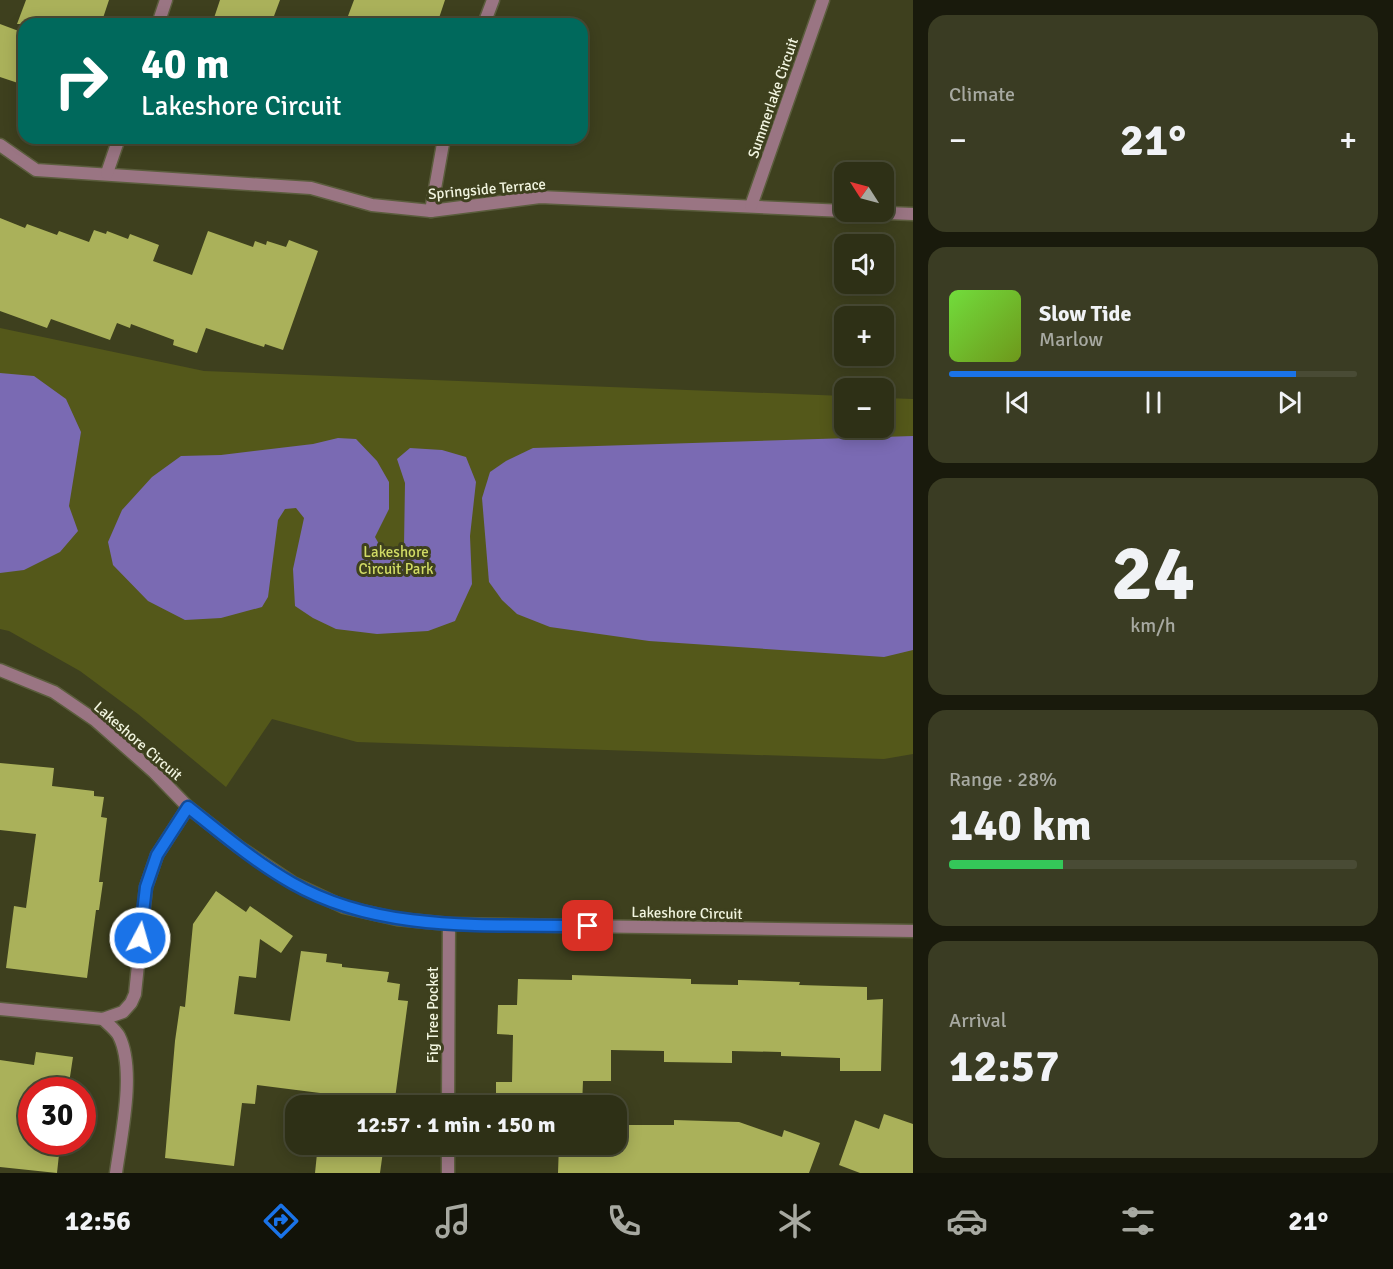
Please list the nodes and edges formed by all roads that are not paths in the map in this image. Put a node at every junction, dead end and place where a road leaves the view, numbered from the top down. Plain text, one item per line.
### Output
1 (166, 0) edge
2 (493, 0) edge
3 (823, 0) edge
4 (160, 18) edge
5 (486, 18) edge
6 (117, 144) edge
7 (443, 144) edge
8 (0, 145) edge
9 (107, 173) junction
10 (751, 206) junction
11 (834, 210) edge
12 (432, 211) junction
13 (894, 213) edge
14 (913, 214) edge
15 (0, 670) edge
16 (188, 807) junction
17 (449, 924) junction
18 (913, 931) edge
19 (0, 1009) edge
20 (103, 1019) junction
21 (448, 1095) edge
22 (448, 1155) edge
23 (116, 1173) edge
24 (448, 1173) edge

1 - 4 street
2 - 5 street
3 - 10 street, Summerlake Circuit
6 - 9 street
7 - 12 street
8 - 9 street, Springside Terrace
9 - 12 street, Springside Terrace
10 - 11 street, Springside Terrace
10 - 12 street, Springside Terrace
13 - 14 street
15 - 16 street, Lakeshore Circuit
16 - 17 street, Lakeshore Circuit
16 - 20 street
17 - 18 street, Lakeshore Circuit
17 - 21 street, Fig Tree Pocket
19 - 20 street
20 - 23 street
22 - 24 street

